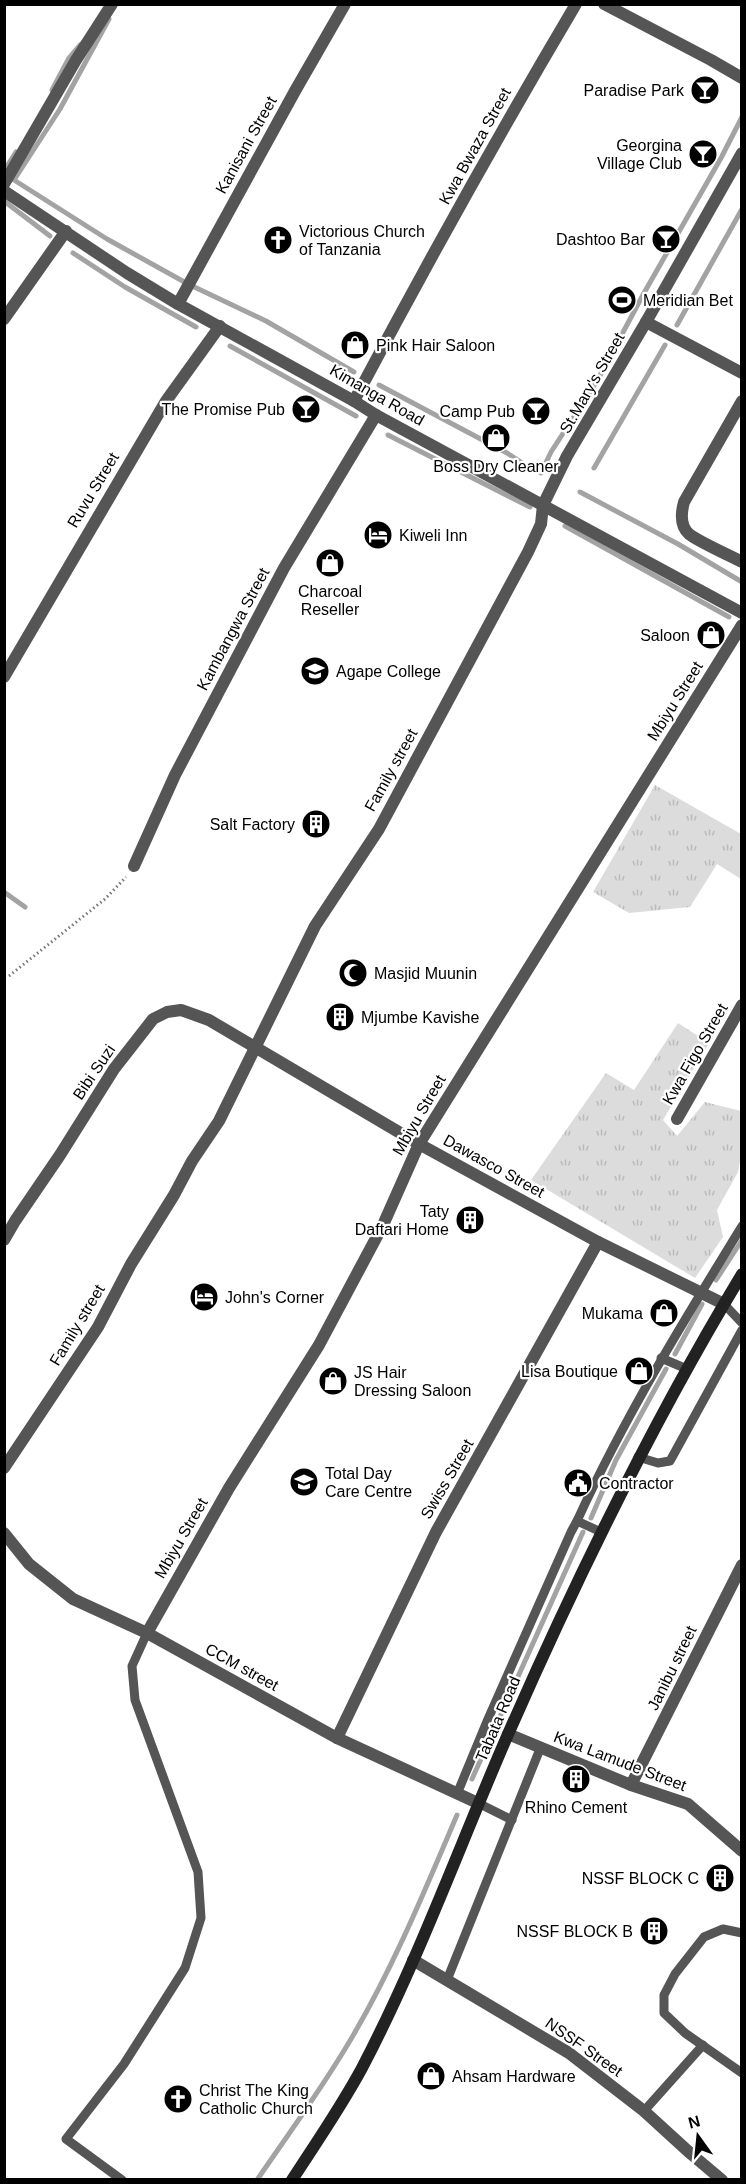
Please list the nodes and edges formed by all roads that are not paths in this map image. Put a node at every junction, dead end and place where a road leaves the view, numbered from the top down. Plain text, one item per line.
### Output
1 (112, 4) edge
2 (345, 4) edge
3 (576, 4) edge
4 (604, 4) edge
5 (741, 78) edge
6 (741, 153) edge
7 (4, 184) edge
8 (4, 191) edge
9 (66, 231) junction
10 (178, 304) junction
11 (4, 319) edge
12 (646, 322) junction
13 (220, 326) junction
14 (741, 373) edge
15 (354, 401) junction
16 (741, 401) edge
17 (376, 415) junction
18 (543, 505) junction
19 (741, 562) edge
20 (741, 612) edge
21 (741, 625) edge
22 (4, 677) edge
23 (134, 866) road end
24 (741, 1005) edge
25 (256, 1046) junction
26 (677, 1119) dead end
27 (419, 1144) junction
28 (741, 1226) edge
29 (4, 1240) edge
30 (598, 1242) junction
31 (741, 1274) edge
32 (701, 1293) junction
33 (723, 1304) junction
34 (741, 1323) edge
35 (741, 1330) edge
36 (662, 1358) junction
37 (687, 1369) junction
38 (638, 1457) junction
39 (4, 1468) edge
40 (577, 1521) junction
41 (601, 1532) junction
42 (5, 1534) edge
43 (741, 1565) edge
44 (147, 1633) junction
45 (508, 1734) junction
46 (337, 1738) junction
47 (540, 1749) junction
48 (631, 1785) junction
49 (457, 1794) junction
50 (480, 1804) junction
51 (512, 1820) junction
52 (741, 1851) edge
53 (741, 1933) edge
54 (413, 1960) junction
55 (447, 1980) junction
56 (703, 2046) junction
57 (741, 2073) edge
58 (644, 2111) junction
59 (122, 2180) edge
60 (291, 2180) edge
61 (723, 2180) edge

1 - 7 street
2 - 10 street, Kanisani Street
3 - 15 street, Kwa Bwaza Street
4 - 5 street
6 - 12 street, St.Mary's Street
8 - 9 street, Kimanga Road
9 - 10 street, Kimanga Road
9 - 11 street
10 - 13 street, Kimanga Road
12 - 14 street
12 - 18 street, St.Mary's Street
13 - 15 street, Kimanga Road
13 - 22 street, Ruvu Street
15 - 17 street, Kimanga Road
16 - 19 street
17 - 18 street, Kimanga Road
17 - 23 street, Kambangwa Street
18 - 20 street, Kimanga Road
18 - 25 street, Family street
21 - 27 street, Mbiyu Street
24 - 26 street, Kwa Figo Street
25 - 27 street, Dawasco Street
25 - 29 street, Bibi Suzi
25 - 39 street, Family street
27 - 30 street, Dawasco Street
27 - 44 street, Mbiyu Street
28 - 32 lane
30 - 32 street, Dawasco Street
30 - 46 street, Swiss Street
31 - 33 main road, Tabata Road
32 - 33 street, Dawasco Street
32 - 36 lane
33 - 34 lane
33 - 37 main road, Tabata Road
35 - 38 lane
36 - 37 lane
36 - 40 lane
37 - 38 main road, Tabata Road
38 - 41 main road, Tabata Road
40 - 41 lane
40 - 49 lane
41 - 45 main road, Tabata Road
42 - 44 street, CCM street
43 - 48 street, Janibu street
44 - 46 street, CCM street
44 - 59 lane
45 - 47 street, Kwa Lamude Street
45 - 50 main road, Tabata Road
46 - 49 street, CCM street
47 - 48 street, Kwa Lamude Street
47 - 51 lane
48 - 52 street, Kwa Lamude Street
49 - 50 street, CCM street
50 - 51 lane
50 - 54 main road, Tabata Road
51 - 55 lane
53 - 56 lane
54 - 55 street, NSSF Street
54 - 60 main road, Tabata Road
55 - 58 street, NSSF Street
56 - 57 lane
56 - 58 lane
58 - 61 street, NSSF Street

